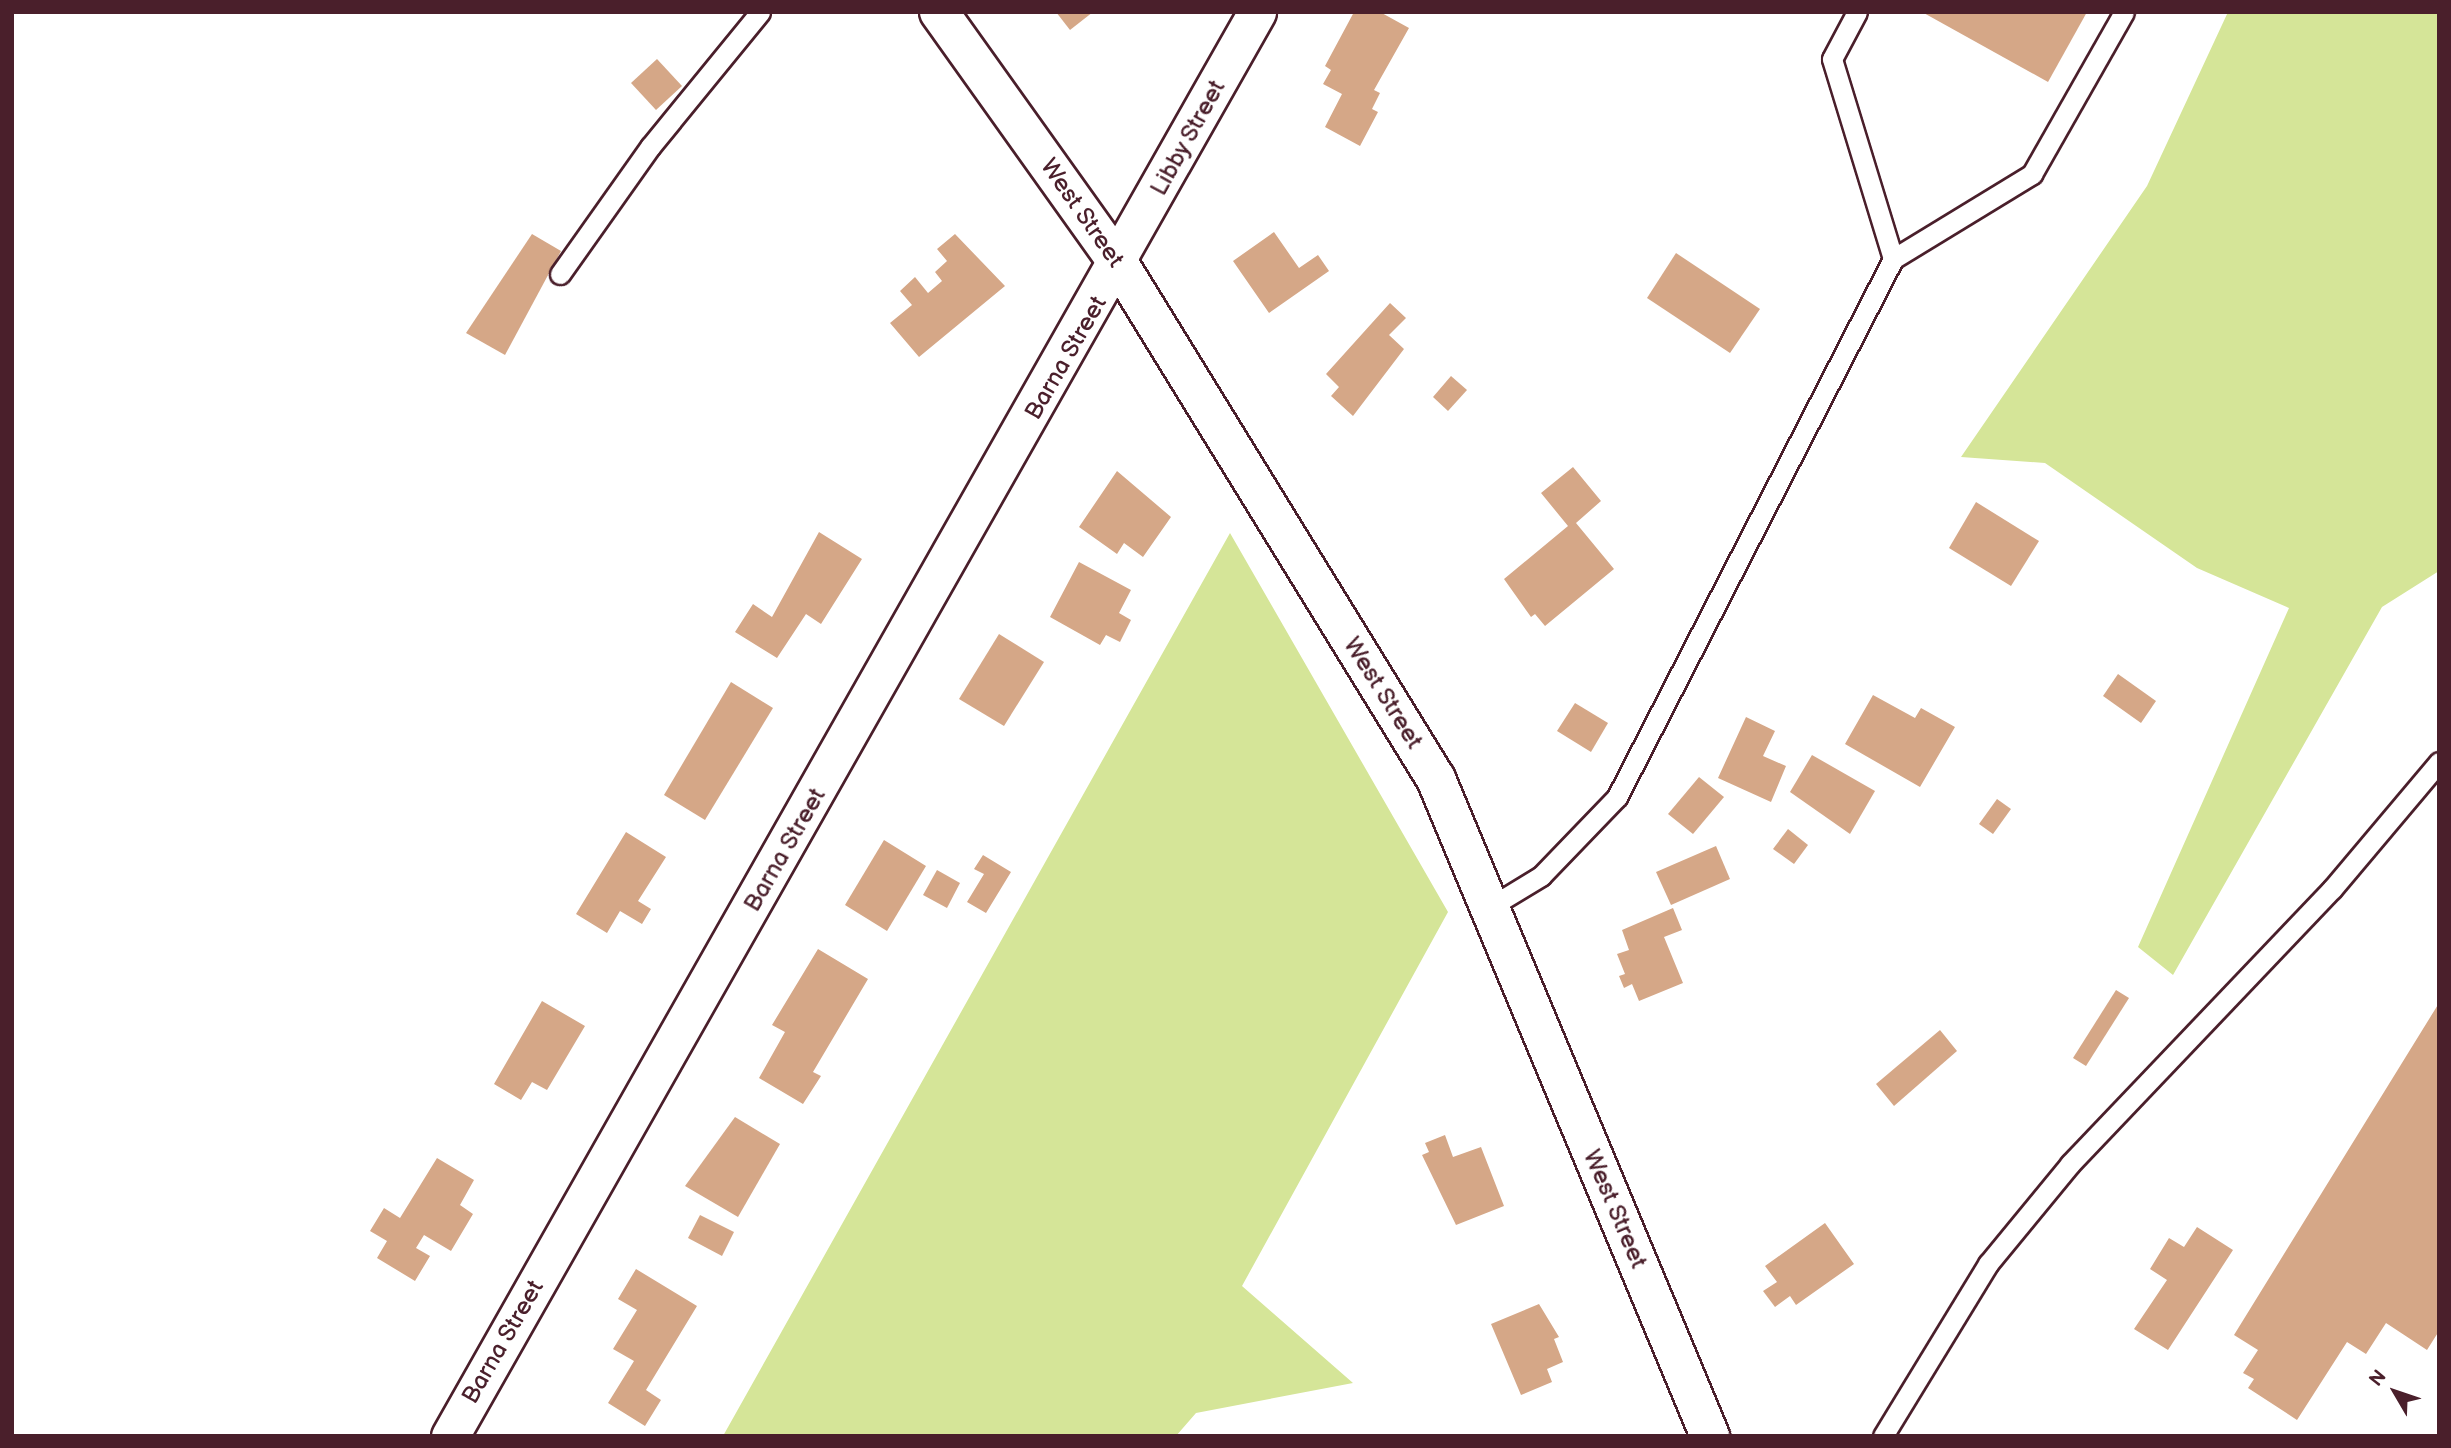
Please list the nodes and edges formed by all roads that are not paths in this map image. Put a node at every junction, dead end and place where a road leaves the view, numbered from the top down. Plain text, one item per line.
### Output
1 (760, 12) edge
2 (939, 12) edge
3 (1257, 12) edge
4 (1857, 12) edge
5 (2124, 12) edge
6 (1893, 259) junction
7 (1119, 264) junction
8 (560, 274) dead end
9 (2439, 762) edge
10 (1490, 907) junction
11 (450, 1436) edge
12 (1710, 1436) edge
13 (1882, 1436) edge

1 - 8 lane
2 - 7 main road, West Street
3 - 7 street, Libby Street
4 - 6 lane
5 - 6 lane
6 - 10 lane
7 - 10 main road, West Street
7 - 11 street, Barna Street
9 - 13 lane
10 - 12 main road, West Street

